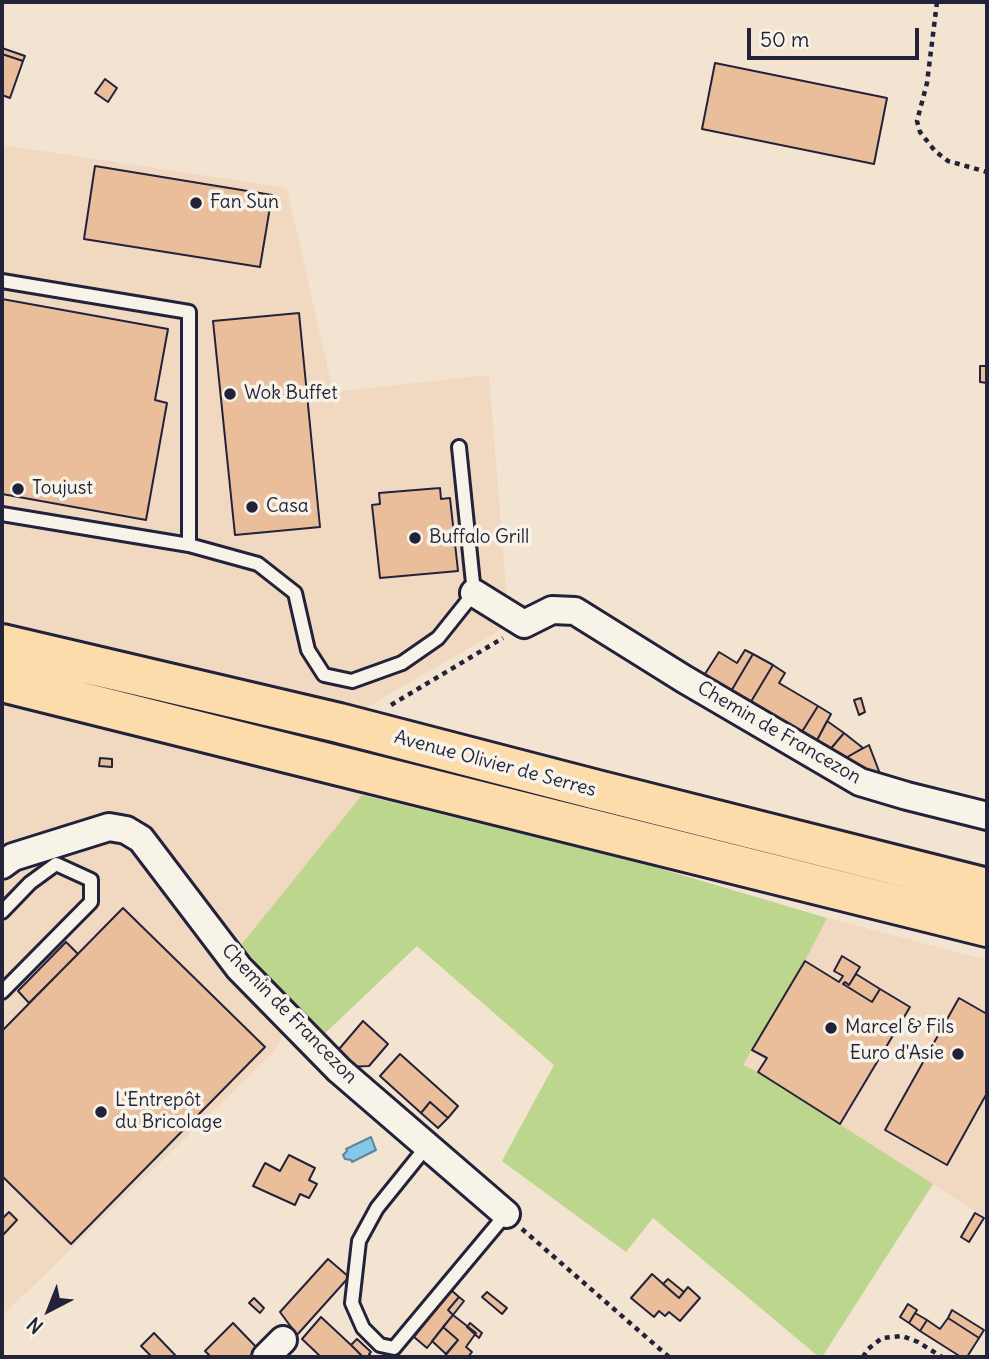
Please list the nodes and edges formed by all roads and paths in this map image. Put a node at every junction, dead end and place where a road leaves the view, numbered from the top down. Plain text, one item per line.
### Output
1 (937, 2) edge
2 (987, 172) edge
3 (2, 281) edge
4 (459, 447) dead end
5 (2, 514) edge
6 (189, 545) junction
7 (474, 593) junction
8 (524, 624) junction
9 (2, 644) edge
10 (2, 682) edge
11 (391, 705) dead end
12 (987, 816) edge
13 (2, 865) edge
14 (987, 888) edge
15 (2, 912) edge
16 (987, 927) edge
17 (2, 992) edge
18 (427, 1146) junction
19 (506, 1214) junction
20 (669, 1357) edge
21 (863, 1357) edge
22 (942, 1357) edge

1 - 2 path
3 - 6 lane
4 - 7 lane
5 - 6 lane
6 - 7 lane
7 - 8 street
8 - 11 path
8 - 12 street, Chemin de Francezon
9 - 14 main road, Avenue Olivier de Serres
10 - 16 main road, Avenue Olivier de Serres
13 - 18 street, Chemin de Francezon
15 - 17 lane
18 - 19 street, Chemin de Francezon
18 - 19 lane
19 - 20 path
21 - 22 path

